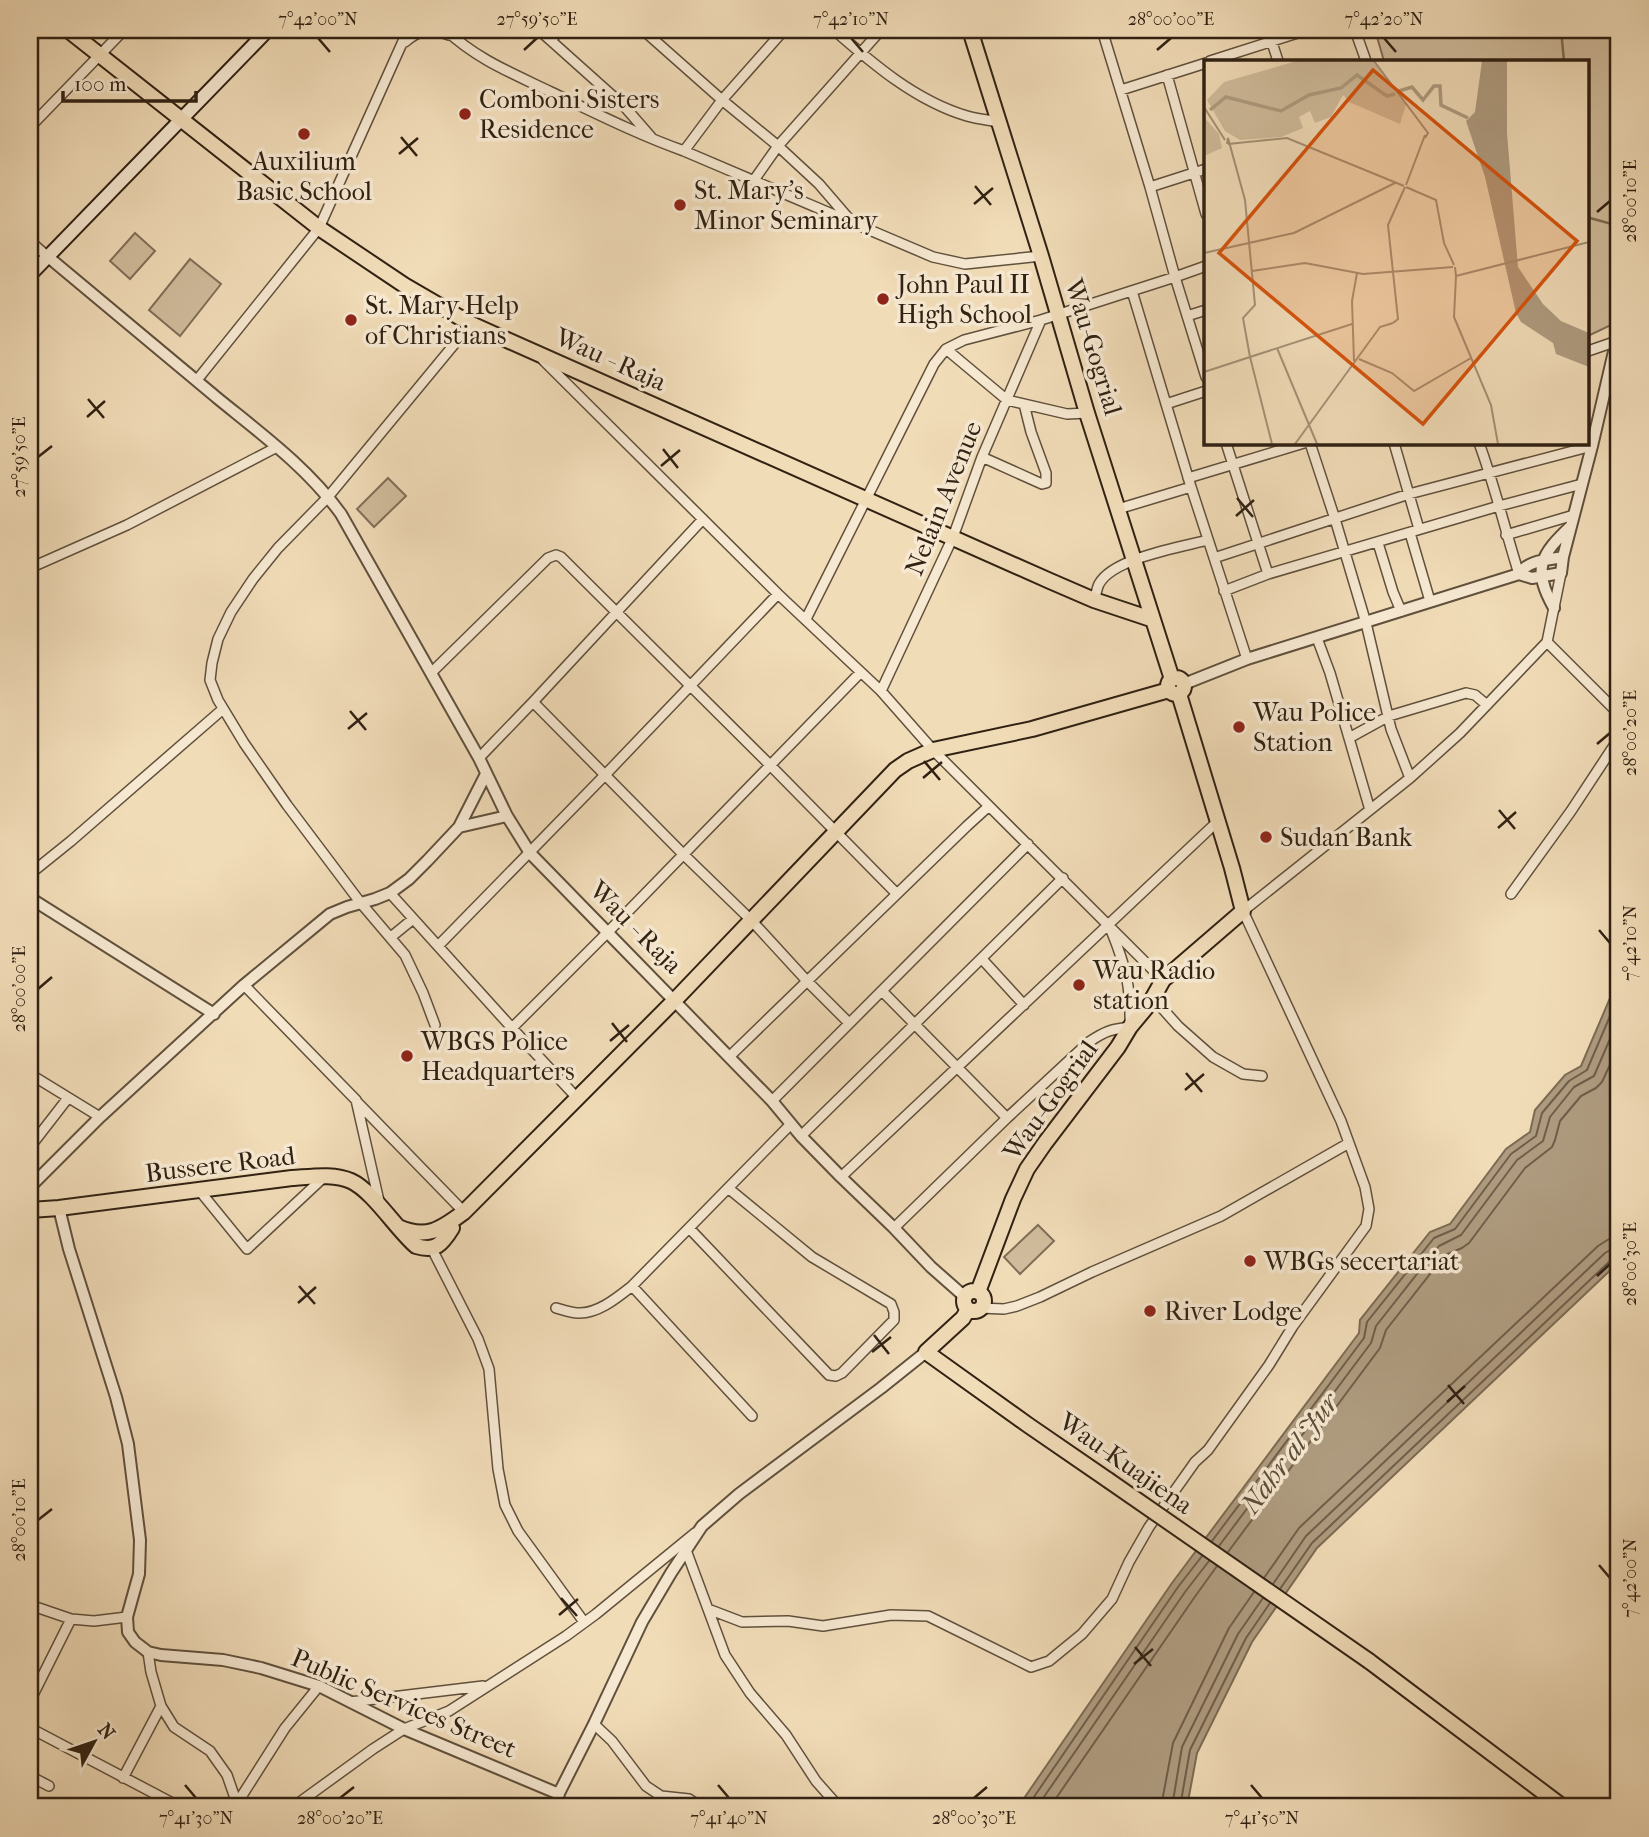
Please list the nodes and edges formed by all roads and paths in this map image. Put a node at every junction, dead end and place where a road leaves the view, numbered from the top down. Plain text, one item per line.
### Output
1 (68, 30) edge
2 (124, 30) edge
3 (268, 30) edge
4 (408, 30) edge
5 (446, 30) edge
6 (539, 30) edge
7 (560, 30) edge
8 (643, 30) edge
9 (784, 30) edge
10 (834, 30) edge
11 (881, 30) edge
12 (970, 30) edge
13 (1102, 30) edge
14 (1268, 30) edge
15 (1307, 30) edge
16 (1355, 30) edge
17 (551, 40) junction
18 (1272, 42) junction
19 (461, 44) junction
20 (401, 46) junction
21 (860, 52) junction
22 (99, 56) junction
23 (1214, 60) edge
24 (1278, 60) edge
25 (1366, 60) edge
26 (1204, 63) edge
27 (1167, 75) junction
28 (1121, 90) junction
29 (722, 100) junction
30 (30, 109) edge
31 (40, 116) junction
32 (181, 119) junction
33 (999, 122) junction
34 (30, 127) edge
35 (653, 140) junction
36 (778, 146) junction
37 (684, 150) junction
38 (1204, 170) edge
39 (1195, 173) junction
40 (754, 180) junction
41 (1150, 187) junction
42 (1204, 207) edge
43 (853, 224) junction
44 (318, 229) junction
45 (30, 241) edge
46 (47, 256) junction
47 (1041, 256) junction
48 (1204, 267) edge
49 (30, 275) edge
50 (1175, 277) junction
51 (1132, 291) junction
52 (1204, 311) edge
53 (1058, 314) junction
54 (1187, 316) junction
55 (1041, 320) junction
56 (471, 324) junction
57 (1618, 335) edge
58 (946, 349) junction
59 (1590, 350) edge
60 (537, 353) junction
61 (1204, 371) edge
62 (197, 380) junction
63 (1204, 392) edge
64 (1007, 400) junction
65 (1024, 404) junction
66 (1166, 404) junction
67 (1087, 413) junction
68 (1226, 444) edge
69 (1301, 444) edge
70 (1310, 444) edge
71 (1394, 444) edge
72 (1479, 444) edge
73 (1592, 446) junction
74 (277, 447) junction
75 (982, 457) junction
76 (1232, 464) junction
77 (1490, 473) junction
78 (1190, 483) junction
79 (1582, 484) junction
80 (1409, 494) junction
81 (328, 497) junction
82 (866, 498) junction
83 (1499, 506) junction
84 (1118, 509) junction
85 (703, 519) junction
86 (1335, 519) junction
87 (1573, 521) junction
88 (1415, 531) junction
89 (1506, 535) junction
90 (953, 537) junction
91 (1208, 540) junction
92 (1378, 542) junction
93 (1258, 544) junction
94 (1345, 552) junction
95 (1563, 557) junction
96 (1214, 558) junction
97 (1133, 559) junction
98 (1542, 561) junction
99 (30, 568) edge
100 (1561, 573) junction
101 (1268, 574) junction
102 (1519, 574) junction
103 (1541, 577) junction
104 (1224, 591) junction
105 (778, 594) junction
106 (1094, 600) junction
107 (1430, 601) junction
108 (1554, 608) junction
109 (1401, 611) junction
110 (616, 614) junction
111 (806, 619) junction
112 (1152, 619) junction
113 (1366, 623) junction
114 (1317, 638) junction
115 (1547, 642) junction
116 (1247, 659) junction
117 (431, 673) junction
118 (860, 673) junction
119 (690, 685) junction
120 (1176, 687) junction
121 (881, 691) junction
122 (533, 702) junction
123 (1487, 705) junction
124 (223, 709) junction
125 (1619, 714) edge
126 (1389, 716) junction
127 (1349, 738) junction
128 (1619, 738) edge
129 (933, 750) junction
130 (479, 758) junction
131 (770, 765) junction
132 (486, 774) junction
133 (605, 775) junction
134 (1410, 778) junction
135 (989, 806) junction
136 (1370, 810) junction
137 (507, 816) junction
138 (1217, 822) junction
139 (459, 827) junction
140 (836, 833) junction
141 (1028, 844) junction
142 (530, 853) junction
143 (682, 854) junction
144 (30, 874) edge
145 (1063, 878) junction
146 (390, 893) junction
147 (897, 894) junction
148 (1511, 894) dead end
149 (30, 898) edge
150 (360, 902) junction
151 (1243, 911) junction
152 (414, 919) junction
153 (751, 920) junction
154 (1109, 923) junction
155 (607, 933) junction
156 (391, 937) junction
157 (438, 946) junction
158 (982, 959) junction
159 (1163, 980) junction
160 (807, 981) junction
161 (244, 985) junction
162 (882, 991) junction
163 (1153, 998) junction
164 (674, 1000) junction
165 (1024, 1004) junction
166 (214, 1014) junction
167 (849, 1023) junction
168 (915, 1024) junction
169 (435, 1025) dead end
170 (1130, 1027) junction
171 (512, 1028) junction
172 (729, 1057) junction
173 (958, 1067) junction
174 (30, 1074) edge
175 (1262, 1076) dead end
176 (68, 1098) junction
177 (578, 1099) junction
178 (356, 1100) junction
179 (772, 1101) junction
180 (100, 1117) junction
181 (1007, 1118) junction
182 (791, 1124) junction
183 (801, 1136) junction
184 (1349, 1143) junction
185 (31, 1144) edge
186 (324, 1177) junction
187 (841, 1177) junction
188 (30, 1187) edge
189 (728, 1188) junction
190 (198, 1190) junction
191 (59, 1208) junction
192 (380, 1208) junction
193 (30, 1210) edge
194 (464, 1212) junction
195 (447, 1225) junction
196 (398, 1227) junction
197 (689, 1228) junction
198 (894, 1228) junction
199 (432, 1249) junction
200 (632, 1286) junction
201 (973, 1302) junction
202 (556, 1308) dead end
203 (926, 1352) junction
204 (752, 1416) dead end
205 (702, 1526) junction
206 (686, 1550) junction
207 (30, 1605) edge
208 (708, 1609) junction
209 (127, 1617) junction
210 (71, 1619) junction
211 (584, 1622) junction
212 (148, 1652) junction
213 (319, 1686) junction
214 (489, 1686) junction
215 (30, 1701) edge
216 (350, 1702) junction
217 (162, 1706) junction
218 (594, 1724) junction
219 (30, 1728) edge
220 (404, 1729) junction
221 (30, 1776) edge
222 (123, 1778) junction
223 (49, 1786) dead end
224 (559, 1794) junction
225 (238, 1805) edge
226 (180, 1807) edge
227 (293, 1807) edge
228 (552, 1807) edge
229 (701, 1807) edge
230 (839, 1807) edge
231 (1563, 1807) edge

1 - 22 main road, Wau - Raja
2 - 22 street
3 - 32 main road
4 - 20 street
5 - 19 street
6 - 17 street
7 - 17 street
8 - 29 street
9 - 29 street
10 - 21 street
11 - 21 street
12 - 33 main road, Wau-Gogrial
13 - 28 street
14 - 18 street
15 - 18 street
16 - 25 street
17 - 35 street
18 - 23 street
18 - 24 street
19 - 20 street
19 - 35 street
20 - 44 street
21 - 33 street
21 - 36 street
22 - 31 street
22 - 32 main road, Wau - Raja
26 - 27 street
27 - 28 street
27 - 39 street
28 - 41 street
29 - 36 street
29 - 37 street
30 - 31 street
31 - 34 street
32 - 44 main road, Wau - Raja
32 - 46 main road
33 - 47 main road, Wau-Gogrial
35 - 37 street
36 - 40 street
36 - 43 street
37 - 40 street
38 - 39 street
39 - 41 street
39 - 42 street
40 - 43 street
41 - 50 street
43 - 47 street
44 - 56 main road, Wau - Raja
44 - 62 street
45 - 46 street
46 - 49 main road
46 - 62 street, Wau - Raja
47 - 53 main road, Wau-Gogrial
48 - 50 street
50 - 51 street
50 - 54 street
51 - 53 street
51 - 66 street
52 - 54 street
53 - 55 street
53 - 67 main road, Wau-Gogrial
54 - 61 street
55 - 58 street
55 - 64 street, Nelain Avenue
56 - 60 main road, Wau - Raja
56 - 81 street
57 - 59 street
57 - 73 street
58 - 64 street
58 - 82 street
60 - 82 main road, Wau - Raja
60 - 85 street
62 - 74 street, Wau - Raja
63 - 66 street
64 - 65 street
64 - 75 street, Nelain Avenue
65 - 67 street
65 - 75 street
66 - 78 street
67 - 84 main road, Wau-Gogrial
68 - 76 street
69 - 76 street
70 - 86 street
71 - 80 street
72 - 77 street
73 - 77 street
73 - 79 street
74 - 81 street, Wau - Raja
74 - 99 street
75 - 90 street, Nelain Avenue
76 - 78 street
76 - 93 street
77 - 80 street
77 - 83 street
78 - 84 street
78 - 91 street
79 - 83 street
79 - 87 street
80 - 86 street
80 - 88 street
81 - 117 street, Wau - Raja
81 - 124 street
82 - 90 main road, Wau - Raja
82 - 111 street
83 - 88 street
83 - 89 street
84 - 97 main road, Wau-Gogrial
85 - 105 street
85 - 110 street
86 - 93 street
86 - 94 street
87 - 89 street
87 - 95 street
87 - 98 street
88 - 92 street
88 - 107 street
89 - 102 street
90 - 106 main road, Wau - Raja
90 - 121 street, Nelain Avenue
91 - 96 street
91 - 97 street
92 - 94 street
92 - 109 street
93 - 96 street
93 - 101 street
94 - 101 street
94 - 113 street
95 - 98 street
95 - 100 street
96 - 104 street
97 - 106 street
97 - 112 main road, Wau-Gogrial
98 - 102 street
98 - 103 street
100 - 103 street
100 - 108 street
101 - 104 street
102 - 103 street
102 - 107 street
103 - 108 street
104 - 116 street
105 - 111 street
105 - 119 street
106 - 112 main road, Wau - Raja
107 - 109 street
108 - 115 street
109 - 113 street
110 - 117 street
110 - 119 street
110 - 122 street
111 - 118 street
112 - 120 main road, Wau-Gogrial
113 - 114 street
113 - 126 street
114 - 116 street
114 - 127 street
115 - 123 street
115 - 125 street
116 - 120 street
117 - 130 street, Wau - Raja
118 - 121 street
118 - 131 street
119 - 131 street
119 - 133 street
120 - 129 main road
120 - 138 main road, Wau-Gogrial
121 - 129 street
122 - 130 street
122 - 133 street
123 - 126 street
123 - 134 street
124 - 144 street
124 - 150 street
126 - 127 street
126 - 134 street
127 - 136 street
128 - 148 street
129 - 135 street
129 - 140 main road
130 - 132 street, Wau - Raja
131 - 140 street
131 - 143 street
132 - 137 street, Wau - Raja
132 - 139 street
133 - 142 street
133 - 143 street
134 - 136 street
135 - 141 street
135 - 147 street
136 - 151 street
137 - 139 street
137 - 142 street, Wau - Raja
138 - 151 main road, Wau-Gogrial
138 - 154 street
139 - 146 street
140 - 147 street
140 - 153 main road
141 - 145 street
141 - 162 street
142 - 155 street, Wau - Raja
142 - 157 street
143 - 153 street
143 - 155 street
145 - 154 street
145 - 158 street
146 - 150 street
146 - 152 street
147 - 160 street
149 - 166 street
150 - 156 street
150 - 161 street
151 - 159 main road, Wau-Gogrial
151 - 184 street
152 - 156 street
152 - 157 street
153 - 160 street
153 - 164 main road
154 - 159 street
154 - 165 street
154 - 170 street
155 - 164 street, Wau - Raja
155 - 171 street
156 - 169 street
157 - 171 street
158 - 165 street
158 - 168 street
159 - 163 main road, Wau-Gogrial
160 - 167 street
160 - 172 street
161 - 166 street
161 - 178 street
162 - 167 street
162 - 168 street
163 - 170 main road, Wau-Gogrial
163 - 175 street
164 - 172 street, Wau - Raja
164 - 177 main road
165 - 173 street
166 - 180 street
167 - 179 street
168 - 173 street
168 - 183 street
170 - 181 street
170 - 201 main road, Wau-Gogrial
171 - 177 street
172 - 179 street, Wau - Raja
173 - 181 street
173 - 187 street
174 - 176 street
176 - 180 street
176 - 185 street
177 - 194 main road
178 - 192 street
178 - 194 street
179 - 182 street, Wau - Raja
180 - 188 street
181 - 198 street
182 - 183 street, Wau - Raja
182 - 189 street
183 - 187 street, Wau - Raja
184 - 201 street
184 - 208 street
186 - 190 main road, Bussere Road
186 - 190 street
186 - 192 main road, Bussere Road
187 - 198 street, Wau - Raja
189 - 197 street
189 - 197 street
190 - 191 main road, Bussere Road
191 - 193 main road, Bussere Road
191 - 209 street
192 - 196 main road, Bussere Road
194 - 195 main road
195 - 196 main road
195 - 199 main road
196 - 199 main road, Bussere Road
197 - 200 street
198 - 201 street, Wau - Raja
199 - 211 street
200 - 202 street
200 - 204 street
201 - 203 main road, Wau-Gogrial
203 - 205 street
203 - 231 main road, Wau-Kuajiena, bridge
205 - 206 street
205 - 211 street
206 - 208 street
206 - 218 street
207 - 210 street
208 - 230 street
209 - 210 street
209 - 212 street
210 - 215 street
211 - 214 street
212 - 213 street, Public Services Street
212 - 217 street
213 - 216 street, Public Services Street
213 - 225 street
214 - 216 street
214 - 220 street
216 - 220 street, Public Services Street
217 - 222 street
217 - 225 street
218 - 224 street
218 - 229 street
219 - 222 street
220 - 224 street, Public Services Street
220 - 227 street
221 - 223 street
222 - 226 street
224 - 228 street

